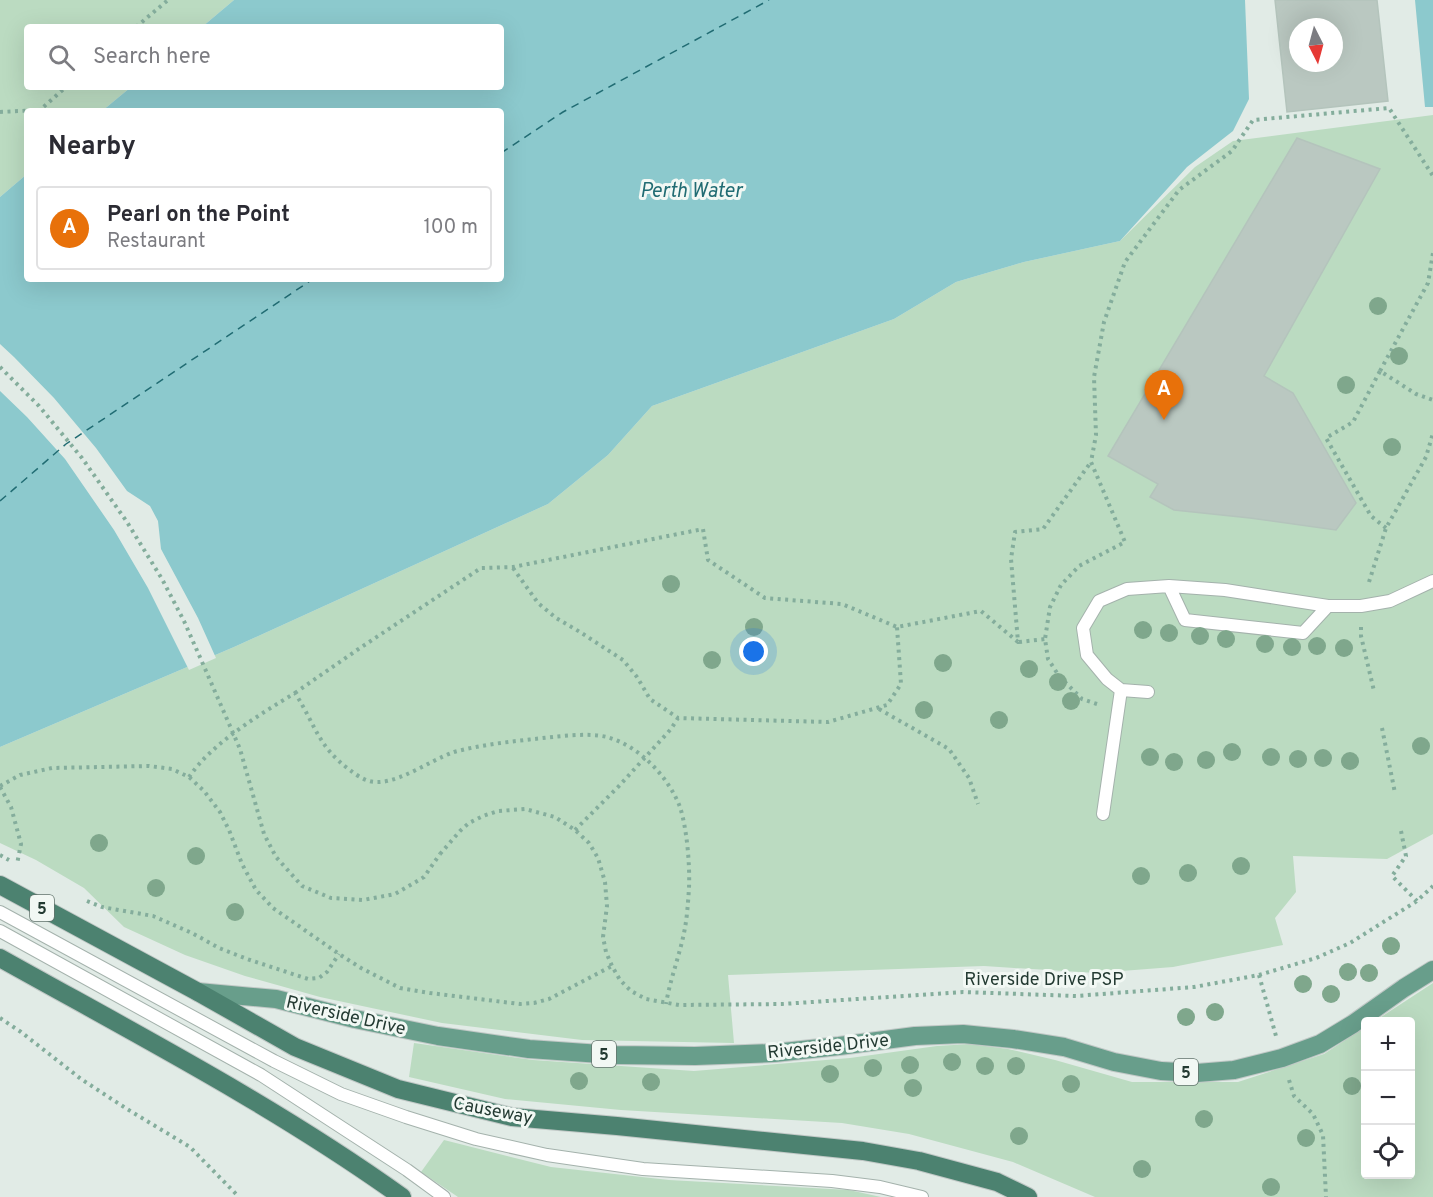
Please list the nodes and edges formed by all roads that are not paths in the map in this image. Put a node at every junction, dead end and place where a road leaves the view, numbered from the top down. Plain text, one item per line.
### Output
1 (1433, 581) edge
2 (1169, 586) junction
3 (1328, 606) junction
4 (1121, 690) junction
5 (1148, 692) dead end
6 (1102, 814) dead end
7 (0, 885) edge
8 (0, 912) edge
9 (0, 931) edge
10 (0, 958) edge
11 (1433, 970) edge
12 (198, 992) junction
13 (402, 1197) edge
14 (444, 1197) edge
15 (922, 1197) edge
16 (1028, 1197) edge

1 - 3 lane
2 - 3 lane
2 - 3 lane
2 - 4 lane
4 - 5 lane
4 - 6 lane
7 - 12 highway, Causeway / 5
8 - 15 lane
9 - 14 lane
10 - 13 highway
11 - 12 main road, Riverside Drive / 5
12 - 16 highway, Causeway

